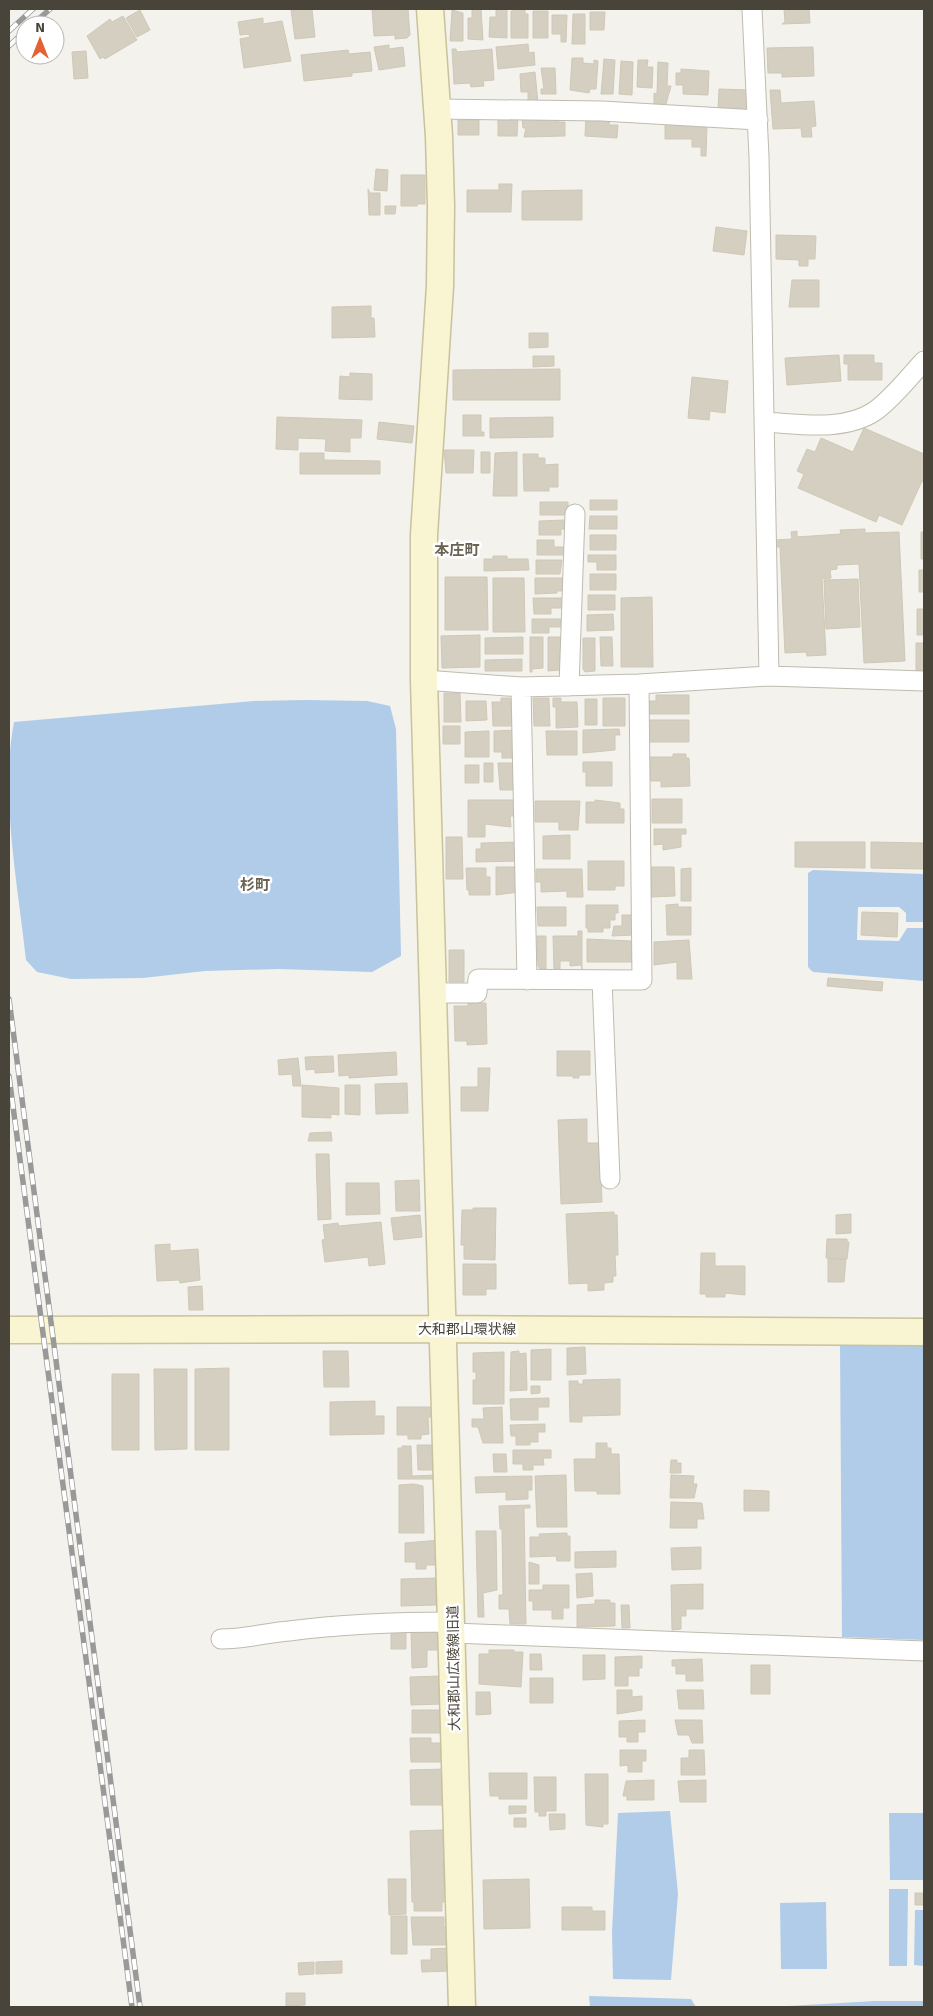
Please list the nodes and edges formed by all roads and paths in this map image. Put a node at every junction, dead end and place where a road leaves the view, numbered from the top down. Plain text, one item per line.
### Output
1 (430, 9) edge
2 (752, 9) edge
3 (437, 109) junction
4 (758, 120) junction
5 (924, 361) edge
6 (764, 422) junction
7 (575, 514) dead end
8 (769, 676) junction
9 (424, 680) junction
10 (924, 681) edge
11 (639, 684) junction
12 (569, 686) junction
13 (521, 687) junction
14 (527, 980) junction
15 (602, 980) junction
16 (434, 994) junction
17 (610, 1180) dead end
18 (444, 1328) junction
19 (9, 1330) edge
20 (924, 1332) edge
21 (453, 1627) junction
22 (221, 1639) dead end
23 (924, 1651) edge
24 (462, 2007) edge

1 - 3 street, 大和郡山広陵線旧道
2 - 4 street
3 - 4 street
3 - 9 street, 大和郡山広陵線旧道
4 - 6 street
5 - 6 street
6 - 8 street
7 - 12 street
8 - 10 street
8 - 11 street
9 - 13 street
9 - 16 street, 大和郡山広陵線旧道
11 - 12 street
11 - 15 street
12 - 13 street
13 - 14 street
14 - 15 street
14 - 16 street
15 - 17 street
16 - 18 street, 大和郡山広陵線旧道
18 - 19 street, 大和郡山環状線
18 - 20 street, 大和郡山環状線
18 - 21 street, 大和郡山広陵線旧道
21 - 22 street
21 - 23 street
21 - 24 street, 大和郡山広陵線旧道

